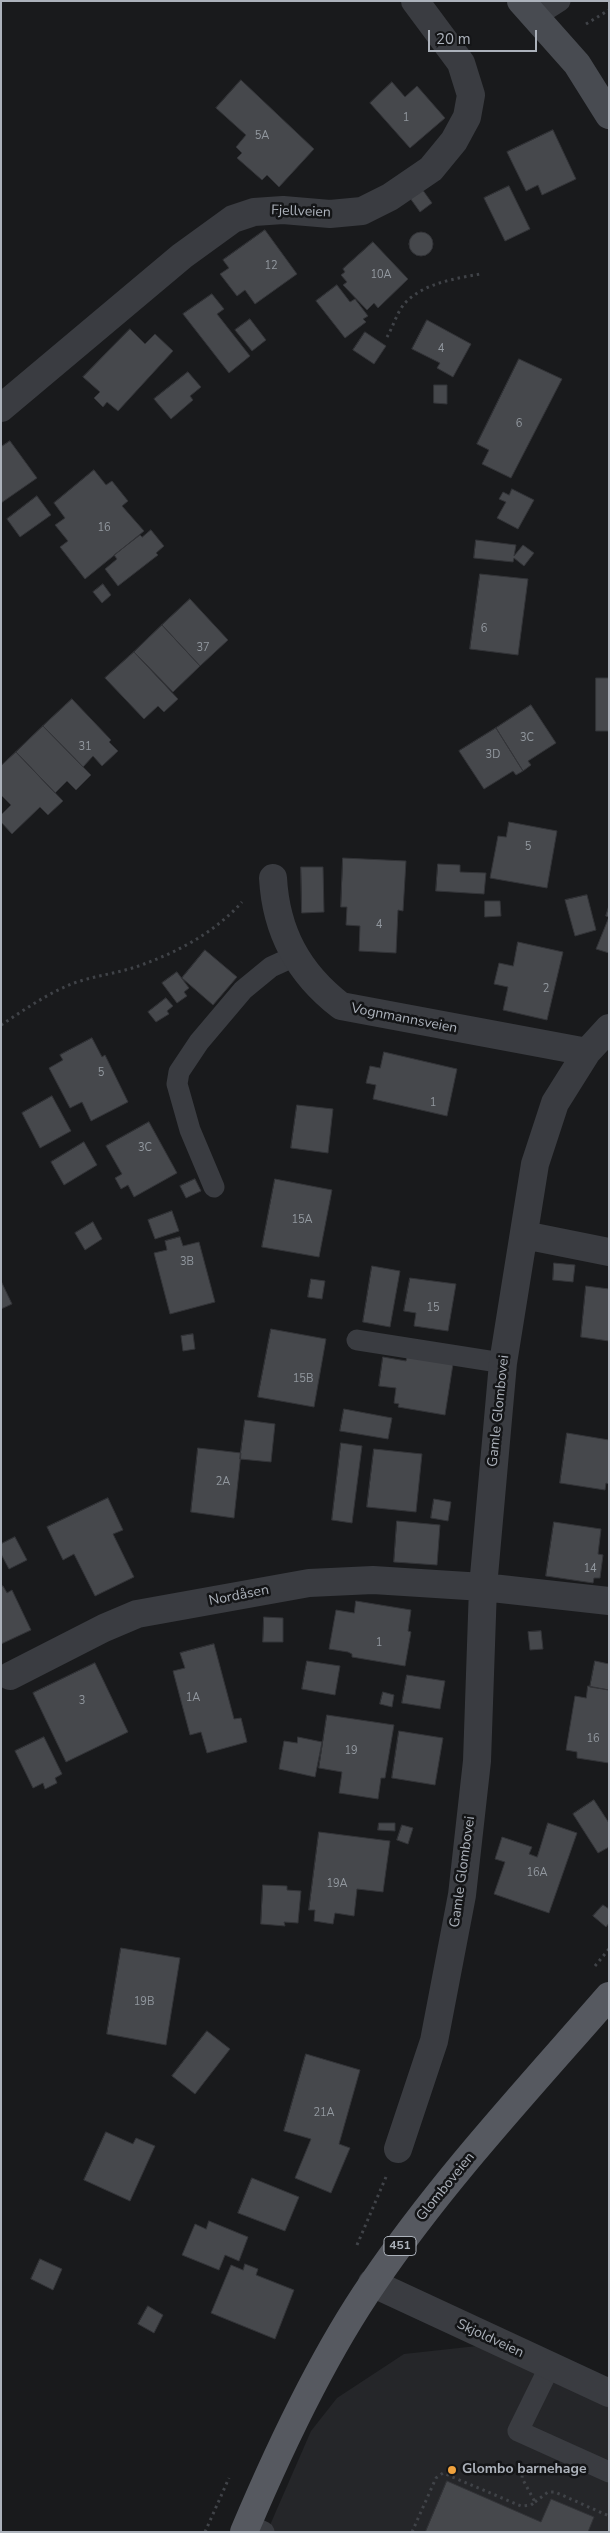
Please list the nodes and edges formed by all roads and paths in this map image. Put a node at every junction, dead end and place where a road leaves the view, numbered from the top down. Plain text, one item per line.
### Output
1 (415, 1) edge
2 (560, 1) edge
3 (528, 9) edge
4 (609, 10) edge
5 (583, 26) dead end
6 (609, 115) edge
7 (480, 274) dead end
8 (388, 338) dead end
9 (1, 408) edge
10 (273, 878) joint
11 (295, 956) junction
12 (1, 1025) edge
13 (609, 1028) edge
14 (587, 1052) junction
15 (214, 1187) dead end
16 (524, 1235) junction
17 (609, 1252) edge
18 (356, 1340) dead end
19 (503, 1363) junction
20 (483, 1587) junction
21 (609, 1602) edge
22 (10, 1676) dead end
23 (609, 1996) edge
24 (398, 2149) joint
25 (353, 2254) dead end
26 (372, 2283) junction
27 (550, 2366) junction
28 (609, 2393) edge
29 (609, 2472) edge
30 (528, 2486) dead end
31 (534, 2502) junction
32 (609, 2516) edge
33 (252, 2529) edge
34 (412, 2532) edge

1 - 9 street, Fjellveien
2 - 3 lane
3 - 6 street
4 - 5 path
7 - 8 path
10 - 11 street, Vognmannsveien
10 - 12 path
11 - 14 street, Vognmannsveien
11 - 15 lane
13 - 14 street, Gamle Glombovei
14 - 16 street, Gamle Glombovei
16 - 17 street
16 - 19 street, Gamle Glombovei
18 - 19 lane
19 - 20 street, Gamle Glombovei
20 - 21 street
20 - 22 street, Nordåsen
20 - 24 street, Gamle Glombovei
23 - 26 main road, Glomboveien / 451
24 - 25 path
26 - 27 street, Skjoldveien
26 - 33 main road, Glomboveien / 451
27 - 28 street, Skjoldveien
27 - 29 lane
30 - 31 path
31 - 32 path
31 - 34 path

